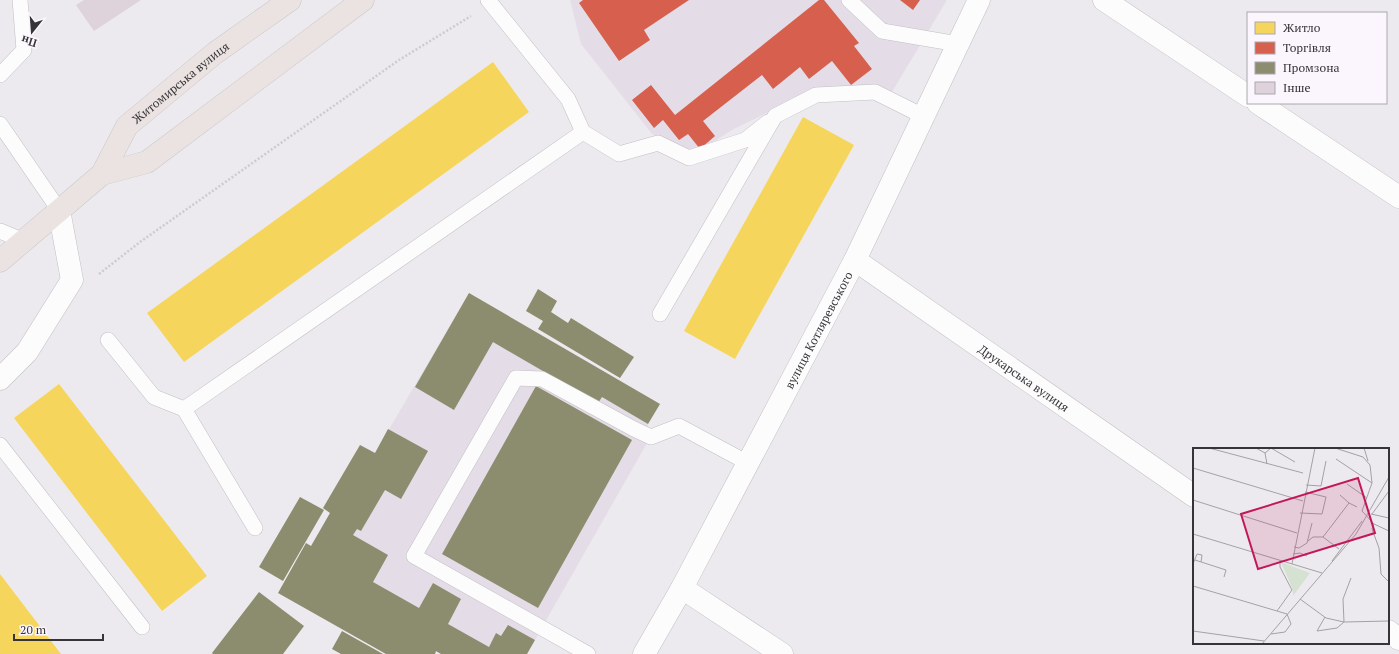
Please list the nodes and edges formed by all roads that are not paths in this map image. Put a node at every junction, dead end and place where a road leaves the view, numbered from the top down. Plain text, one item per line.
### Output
1 (20, 0) edge
2 (290, 0) edge
3 (363, 0) edge
4 (849, 0) edge
5 (979, 0) edge
6 (1104, 0) edge
7 (490, 2) edge
8 (1126, 7) edge
9 (958, 44) junction
10 (0, 75) edge
11 (1247, 95) edge
12 (1260, 104) edge
13 (775, 116) junction
14 (924, 116) junction
15 (0, 124) edge
16 (583, 132) junction
17 (102, 174) junction
18 (1399, 197) edge
19 (59, 210) junction
20 (0, 231) edge
21 (24, 241) junction
22 (855, 260) junction
23 (0, 261) edge
24 (660, 314) dead end
25 (108, 340) dead end
26 (0, 379) edge
27 (184, 409) junction
28 (0, 445) edge
29 (748, 463) junction
30 (1193, 495) edge
31 (255, 528) dead end
32 (682, 588) junction
33 (142, 627) dead end
34 (1389, 632) edge
35 (1399, 639) edge
36 (588, 654) edge
37 (644, 654) edge
38 (782, 654) edge

1 - 10 lane
2 - 17 main road, Житомирська вулиця
3 - 17 main road
4 - 9 lane
5 - 9 street, вулиця Котляревського
6 - 8 street
7 - 16 lane
8 - 11 street
9 - 14 street, вулиця Котляревського
12 - 18 street
13 - 14 lane
13 - 16 lane
13 - 24 lane
14 - 22 street, вулиця Котляревського
15 - 19 lane
16 - 27 lane
17 - 19 main road, Житомирська вулиця
19 - 21 main road, Житомирська вулиця
19 - 26 street
20 - 21 lane
21 - 23 main road, Житомирська вулиця
22 - 29 street, вулиця Котляревського
22 - 30 street, Друкарська вулиця
25 - 27 lane
27 - 31 lane
28 - 33 lane
29 - 32 street, вулиця Котляревського
29 - 36 lane
32 - 37 street, вулиця Котляревського
32 - 38 street
34 - 35 street

